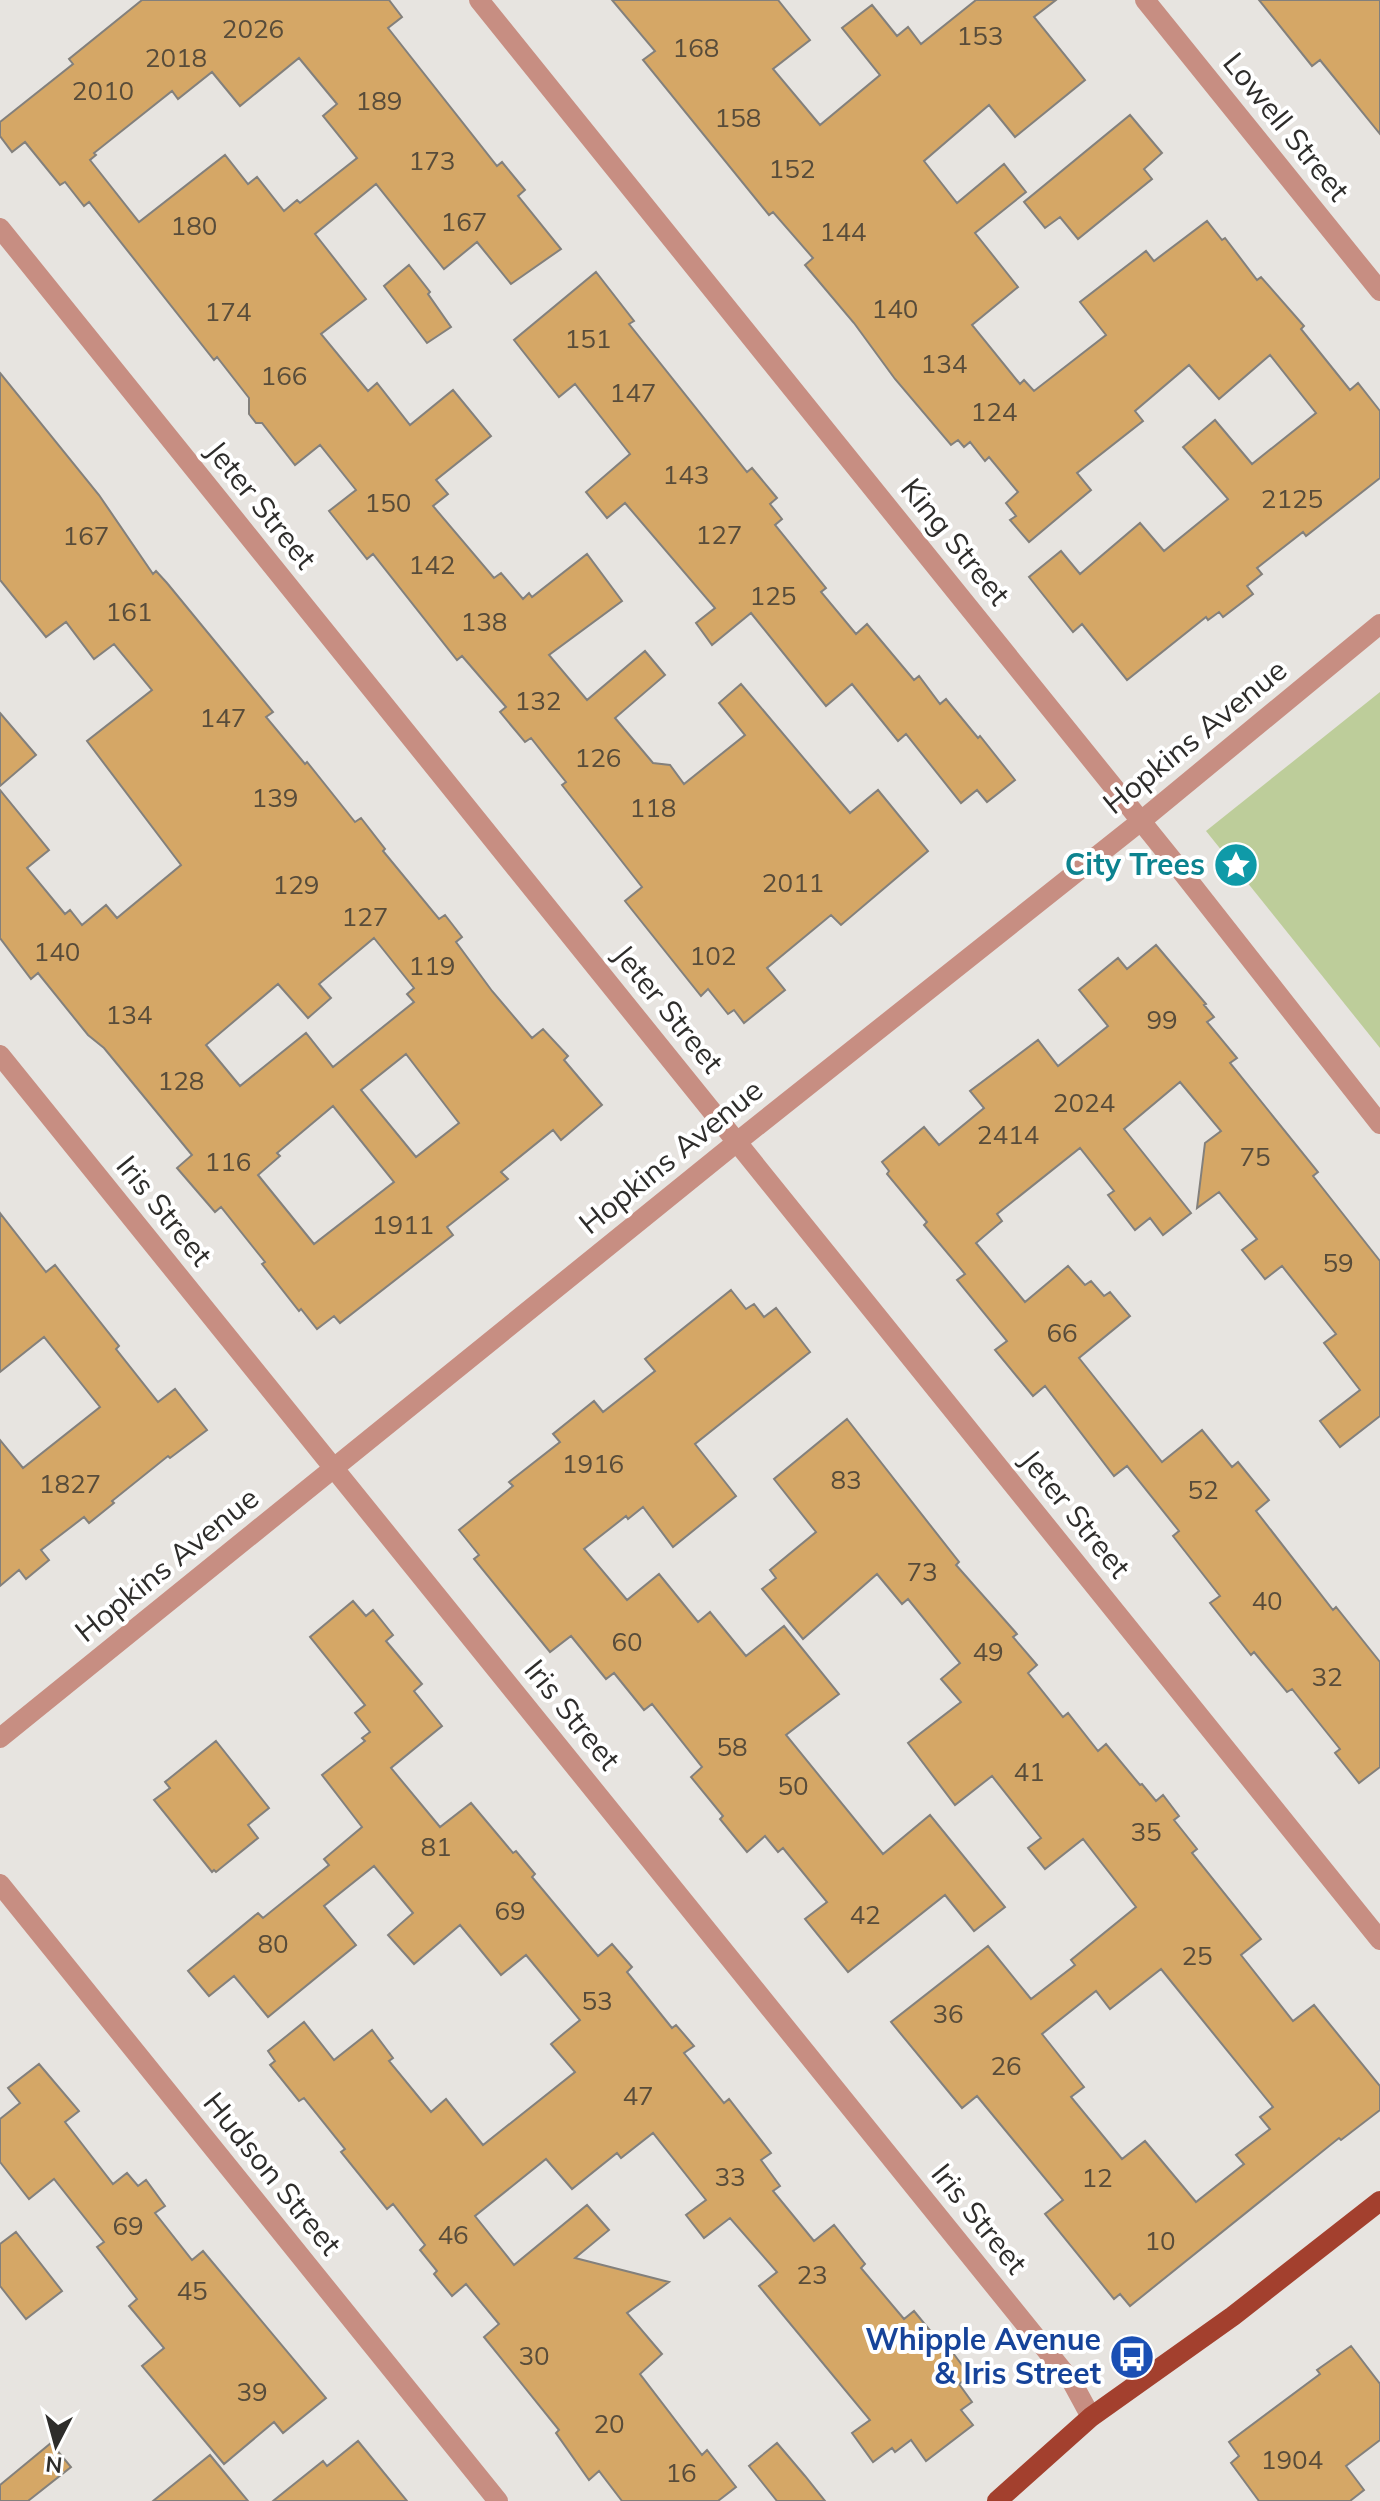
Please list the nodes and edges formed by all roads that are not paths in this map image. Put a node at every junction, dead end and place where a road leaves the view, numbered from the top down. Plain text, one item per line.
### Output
1 (479, 0) edge
2 (1145, 0) edge
3 (0, 228) edge
4 (1380, 291) edge
5 (1380, 624) edge
6 (1141, 821) junction
7 (0, 1055) edge
8 (1380, 1124) edge
9 (737, 1142) junction
10 (333, 1468) junction
11 (0, 1738) edge
12 (0, 1884) edge
13 (1380, 1940) edge
14 (1380, 2201) edge
15 (1091, 2417) junction
16 (498, 2501) edge
17 (997, 2501) edge

1 - 6 street, King Street
2 - 4 street, Lowell Street
3 - 9 street, Jeter Street
5 - 6 street, Hopkins Avenue
6 - 8 street, King Street
6 - 9 street, Hopkins Avenue
7 - 10 street, Iris Street
9 - 10 street, Hopkins Avenue
9 - 13 street, Jeter Street
10 - 11 street, Hopkins Avenue
10 - 15 street, Iris Street
12 - 16 street, Hudson Street
14 - 15 main road
15 - 17 main road

